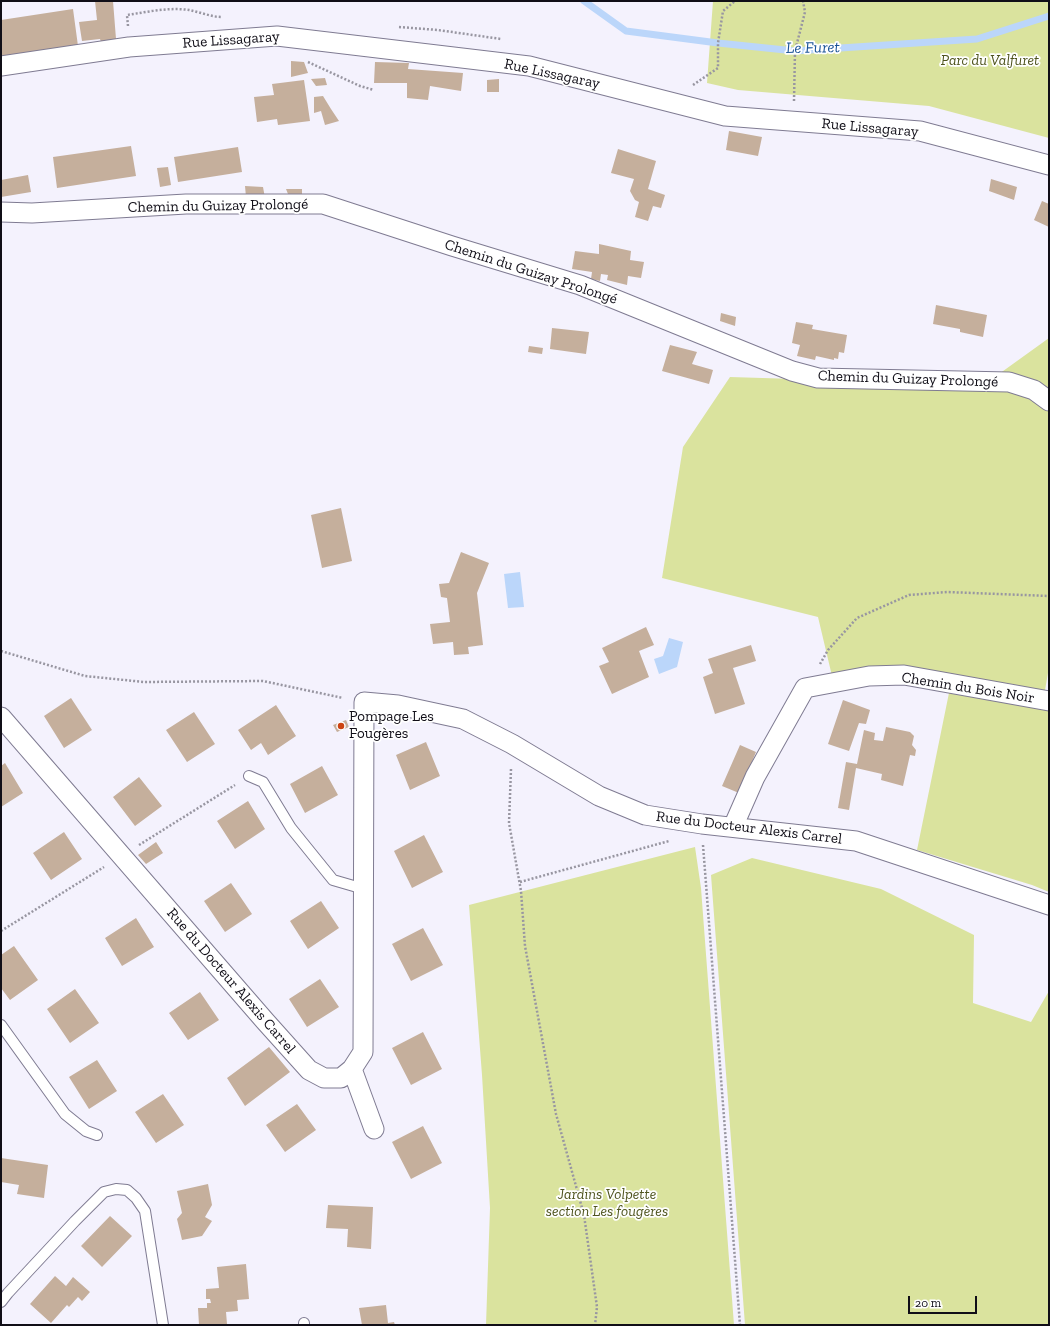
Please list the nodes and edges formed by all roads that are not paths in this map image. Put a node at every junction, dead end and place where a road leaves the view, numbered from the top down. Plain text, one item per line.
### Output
1 (1, 66) edge
2 (1049, 166) edge
3 (1, 212) edge
4 (1049, 401) edge
5 (1049, 701) edge
6 (1, 717) edge
7 (249, 776) dead end
8 (733, 827) junction
9 (364, 889) junction
10 (1049, 905) edge
11 (1, 1025) edge
12 (352, 1070) junction
13 (374, 1129) dead end
14 (98, 1135) dead end
15 (1, 1302) edge
16 (163, 1325) edge

1 - 2 street, Rue Lissagaray
3 - 4 street, Chemin du Guizay Prolongé
5 - 8 street, Chemin du Bois Noir
6 - 12 street, Rue du Docteur Alexis Carrel
7 - 9 lane
8 - 9 street, Rue du Docteur Alexis Carrel
8 - 10 street, Rue du Docteur Alexis Carrel
9 - 12 street
11 - 14 lane
12 - 13 street
15 - 16 lane

